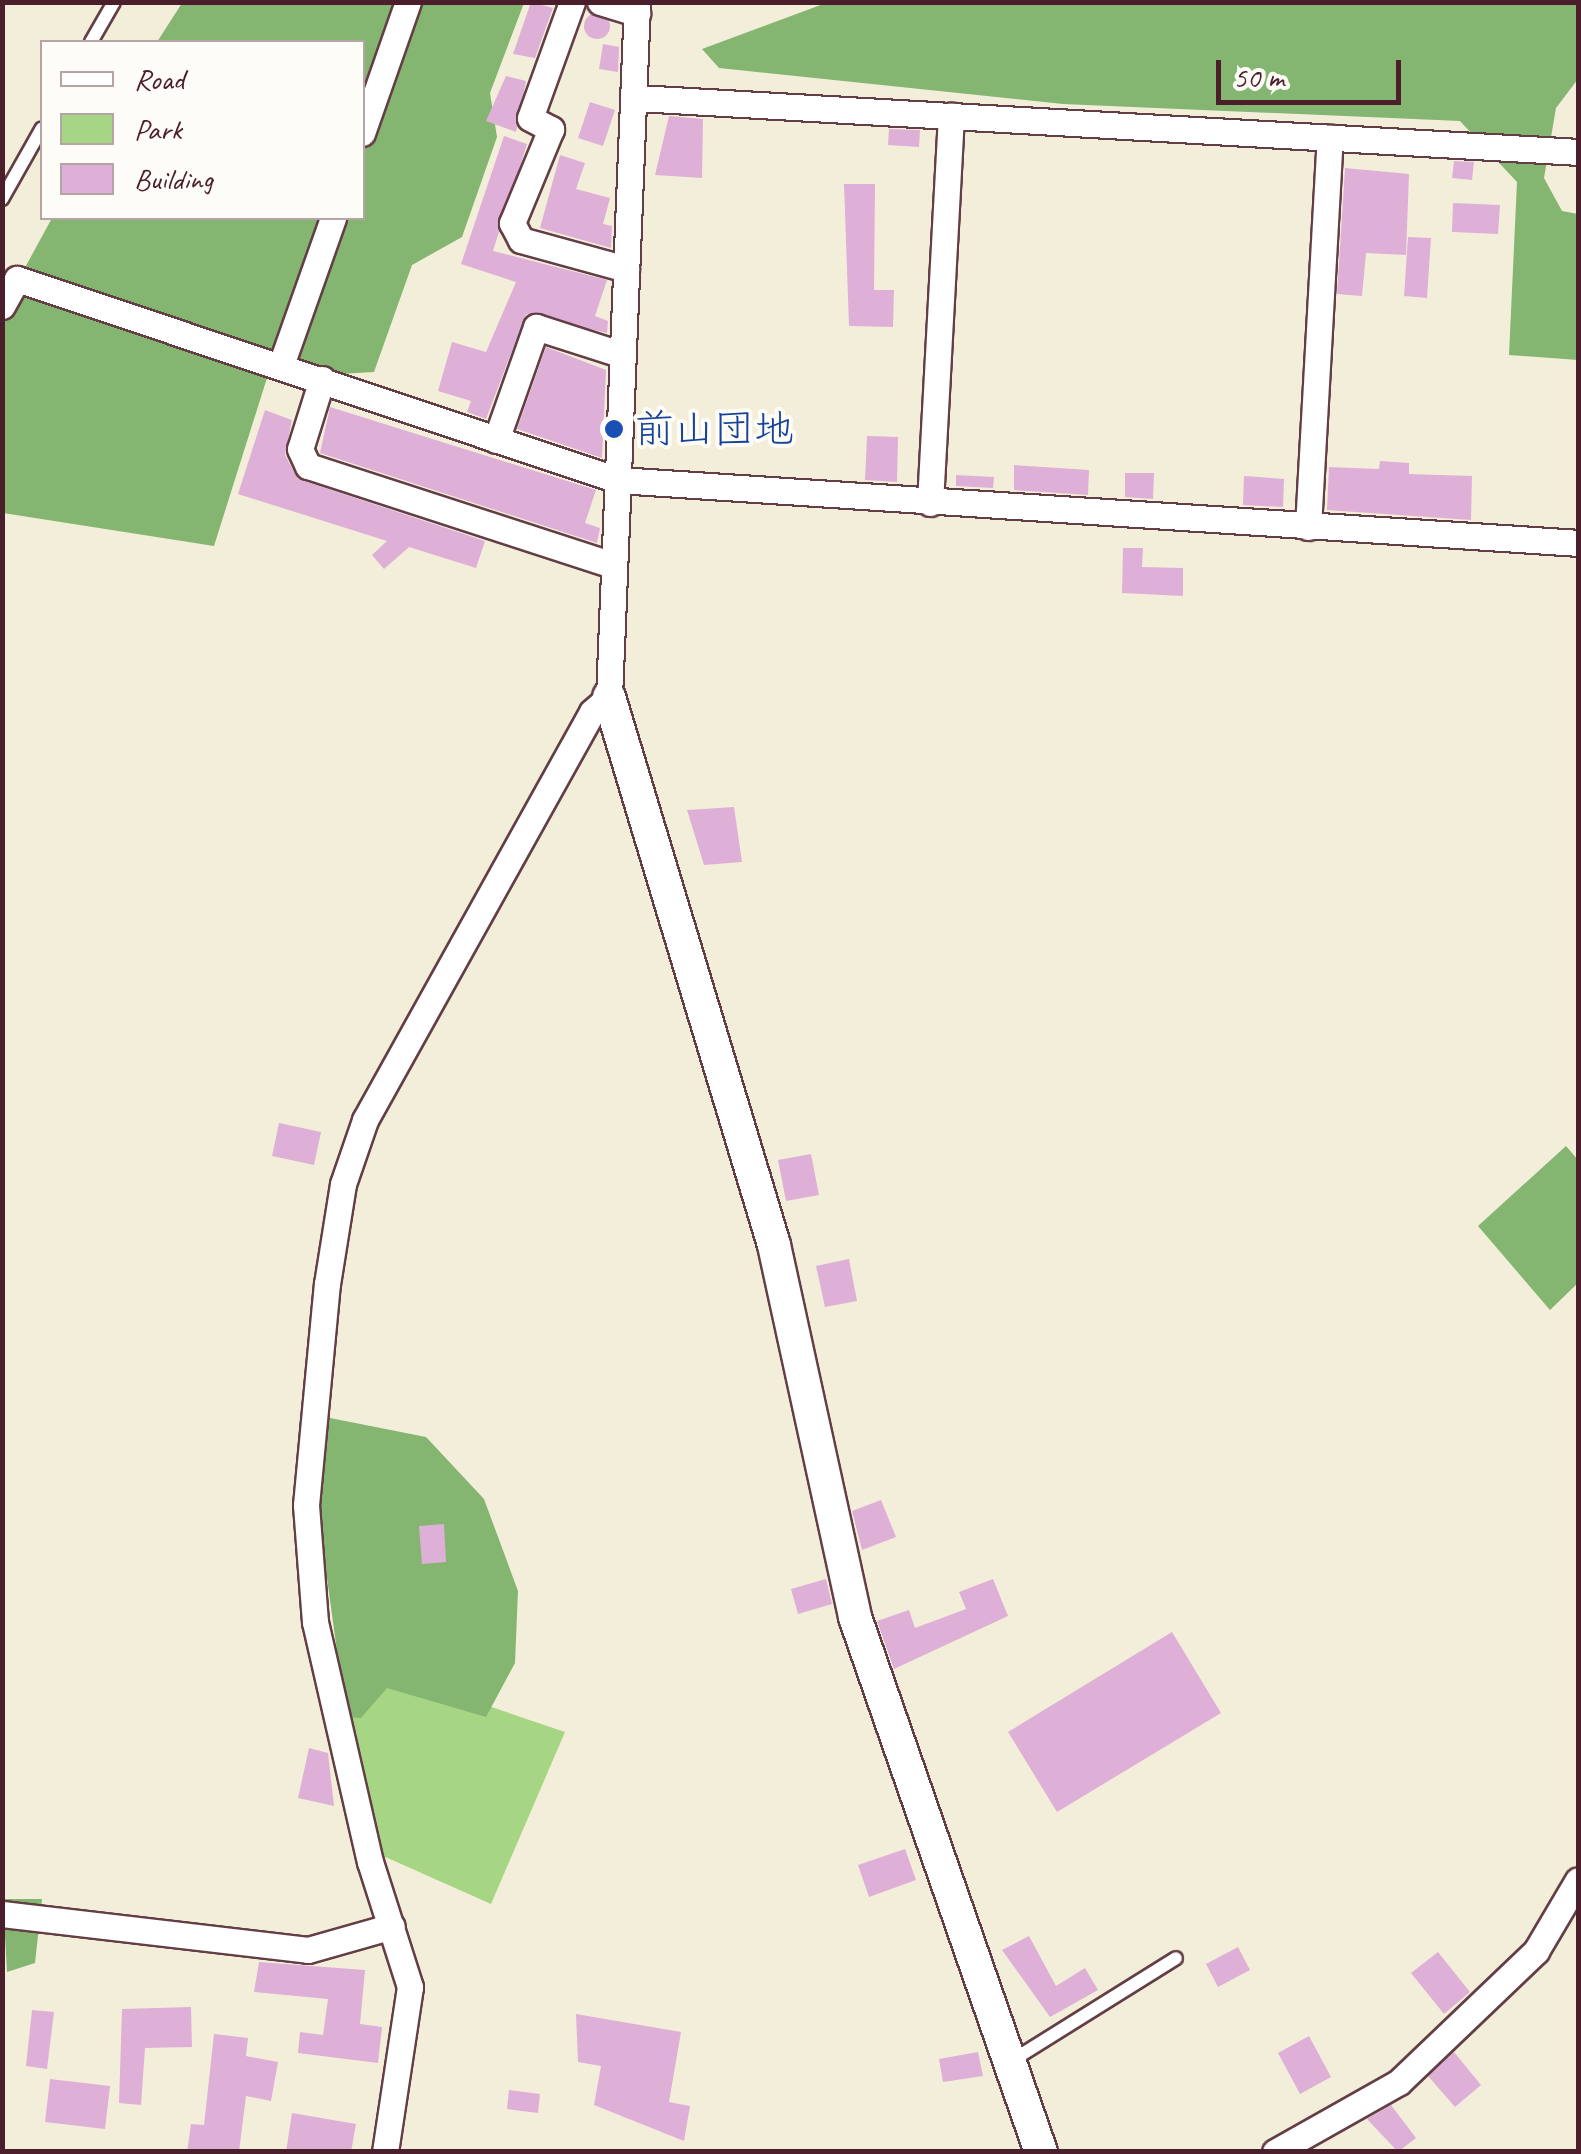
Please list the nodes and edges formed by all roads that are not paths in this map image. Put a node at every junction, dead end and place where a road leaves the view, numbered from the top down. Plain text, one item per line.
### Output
1 (114, 2) edge
2 (408, 2) edge
3 (572, 2) edge
4 (600, 2) edge
5 (637, 8) edge
6 (92, 40) edge
7 (637, 98) junction
8 (950, 116) junction
9 (365, 124) edge
10 (40, 132) edge
11 (1330, 138) junction
12 (1578, 152) edge
13 (2, 199) edge
14 (331, 220) edge
15 (626, 269) junction
16 (2, 306) edge
17 (624, 354) junction
18 (281, 365) junction
19 (322, 380) junction
20 (496, 440) junction
21 (618, 480) junction
22 (930, 503) junction
23 (1308, 527) junction
24 (1578, 543) edge
25 (612, 565) junction
26 (609, 697) junction
27 (1578, 1880) edge
28 (2, 1914) edge
29 (392, 1926) junction
30 (1176, 1958) dead end
31 (1012, 2062) junction
32 (385, 2152) edge
33 (1042, 2152) edge
34 (1275, 2152) edge

1 - 6 lane
2 - 9 street
3 - 15 street
4 - 5 street
5 - 7 street
7 - 8 street
7 - 15 street
8 - 11 street
8 - 22 street
10 - 13 lane
11 - 12 street
11 - 23 street
14 - 18 street
15 - 17 street
16 - 18 street
17 - 20 street
17 - 21 street
18 - 19 street
19 - 20 street
19 - 25 street
20 - 21 street
21 - 22 street
21 - 25 street
22 - 23 street
23 - 24 street
25 - 26 street
26 - 29 street
26 - 31 street
27 - 34 street
28 - 29 street
29 - 32 street
30 - 31 lane
31 - 33 street

